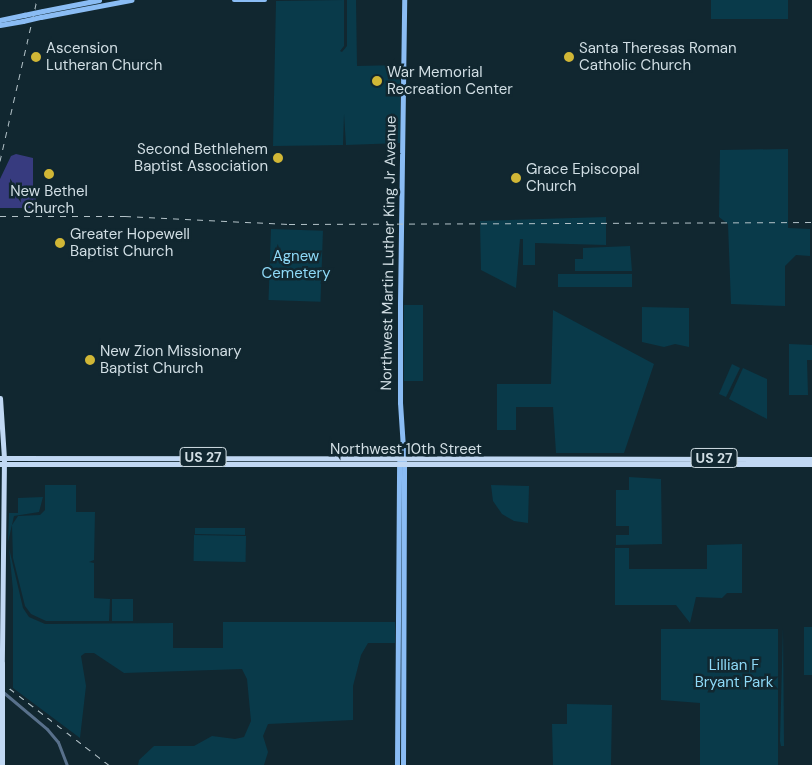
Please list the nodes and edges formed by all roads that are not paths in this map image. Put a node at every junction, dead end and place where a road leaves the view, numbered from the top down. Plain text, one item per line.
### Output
1 (99, 0) edge
2 (131, 0) edge
3 (234, 0) edge
4 (240, 0) edge
5 (265, 0) edge
6 (404, 0) edge
7 (42, 14) junction
8 (23, 18) junction
9 (0, 20) edge
10 (0, 25) edge
11 (0, 398) edge
12 (691, 458) junction
13 (812, 458) edge
14 (554, 460) junction
15 (2, 461) edge
16 (402, 461) junction
17 (683, 463) junction
18 (812, 464) edge
19 (0, 690) edge
20 (2, 765) edge
21 (67, 765) edge
22 (398, 765) edge
23 (402, 765) edge

1 - 7 main road
2 - 7 main road
3 - 4 main road
4 - 5 main road
6 - 16 main road, Northwest Martin Luther King Jr Avenue
7 - 8 main road, bridge
8 - 9 main road
8 - 10 main road
11 - 15 highway
12 - 13 highway, Northwest 10th Street / US 27
12 - 14 highway, Northwest 10th Street / US 27
12 - 17 highway
14 - 16 highway, Northwest 10th Street / US 27
14 - 17 highway, Northwest 10th Street / US 27
15 - 16 highway, Northwest 10th Street / US 27
15 - 20 highway, bridge
16 - 22 main road, Northwest Martin Luther King Jr Avenue
16 - 23 main road, Northwest Martin Luther King Jr Avenue
17 - 18 highway, Northwest 10th Street / US 27
19 - 21 street

